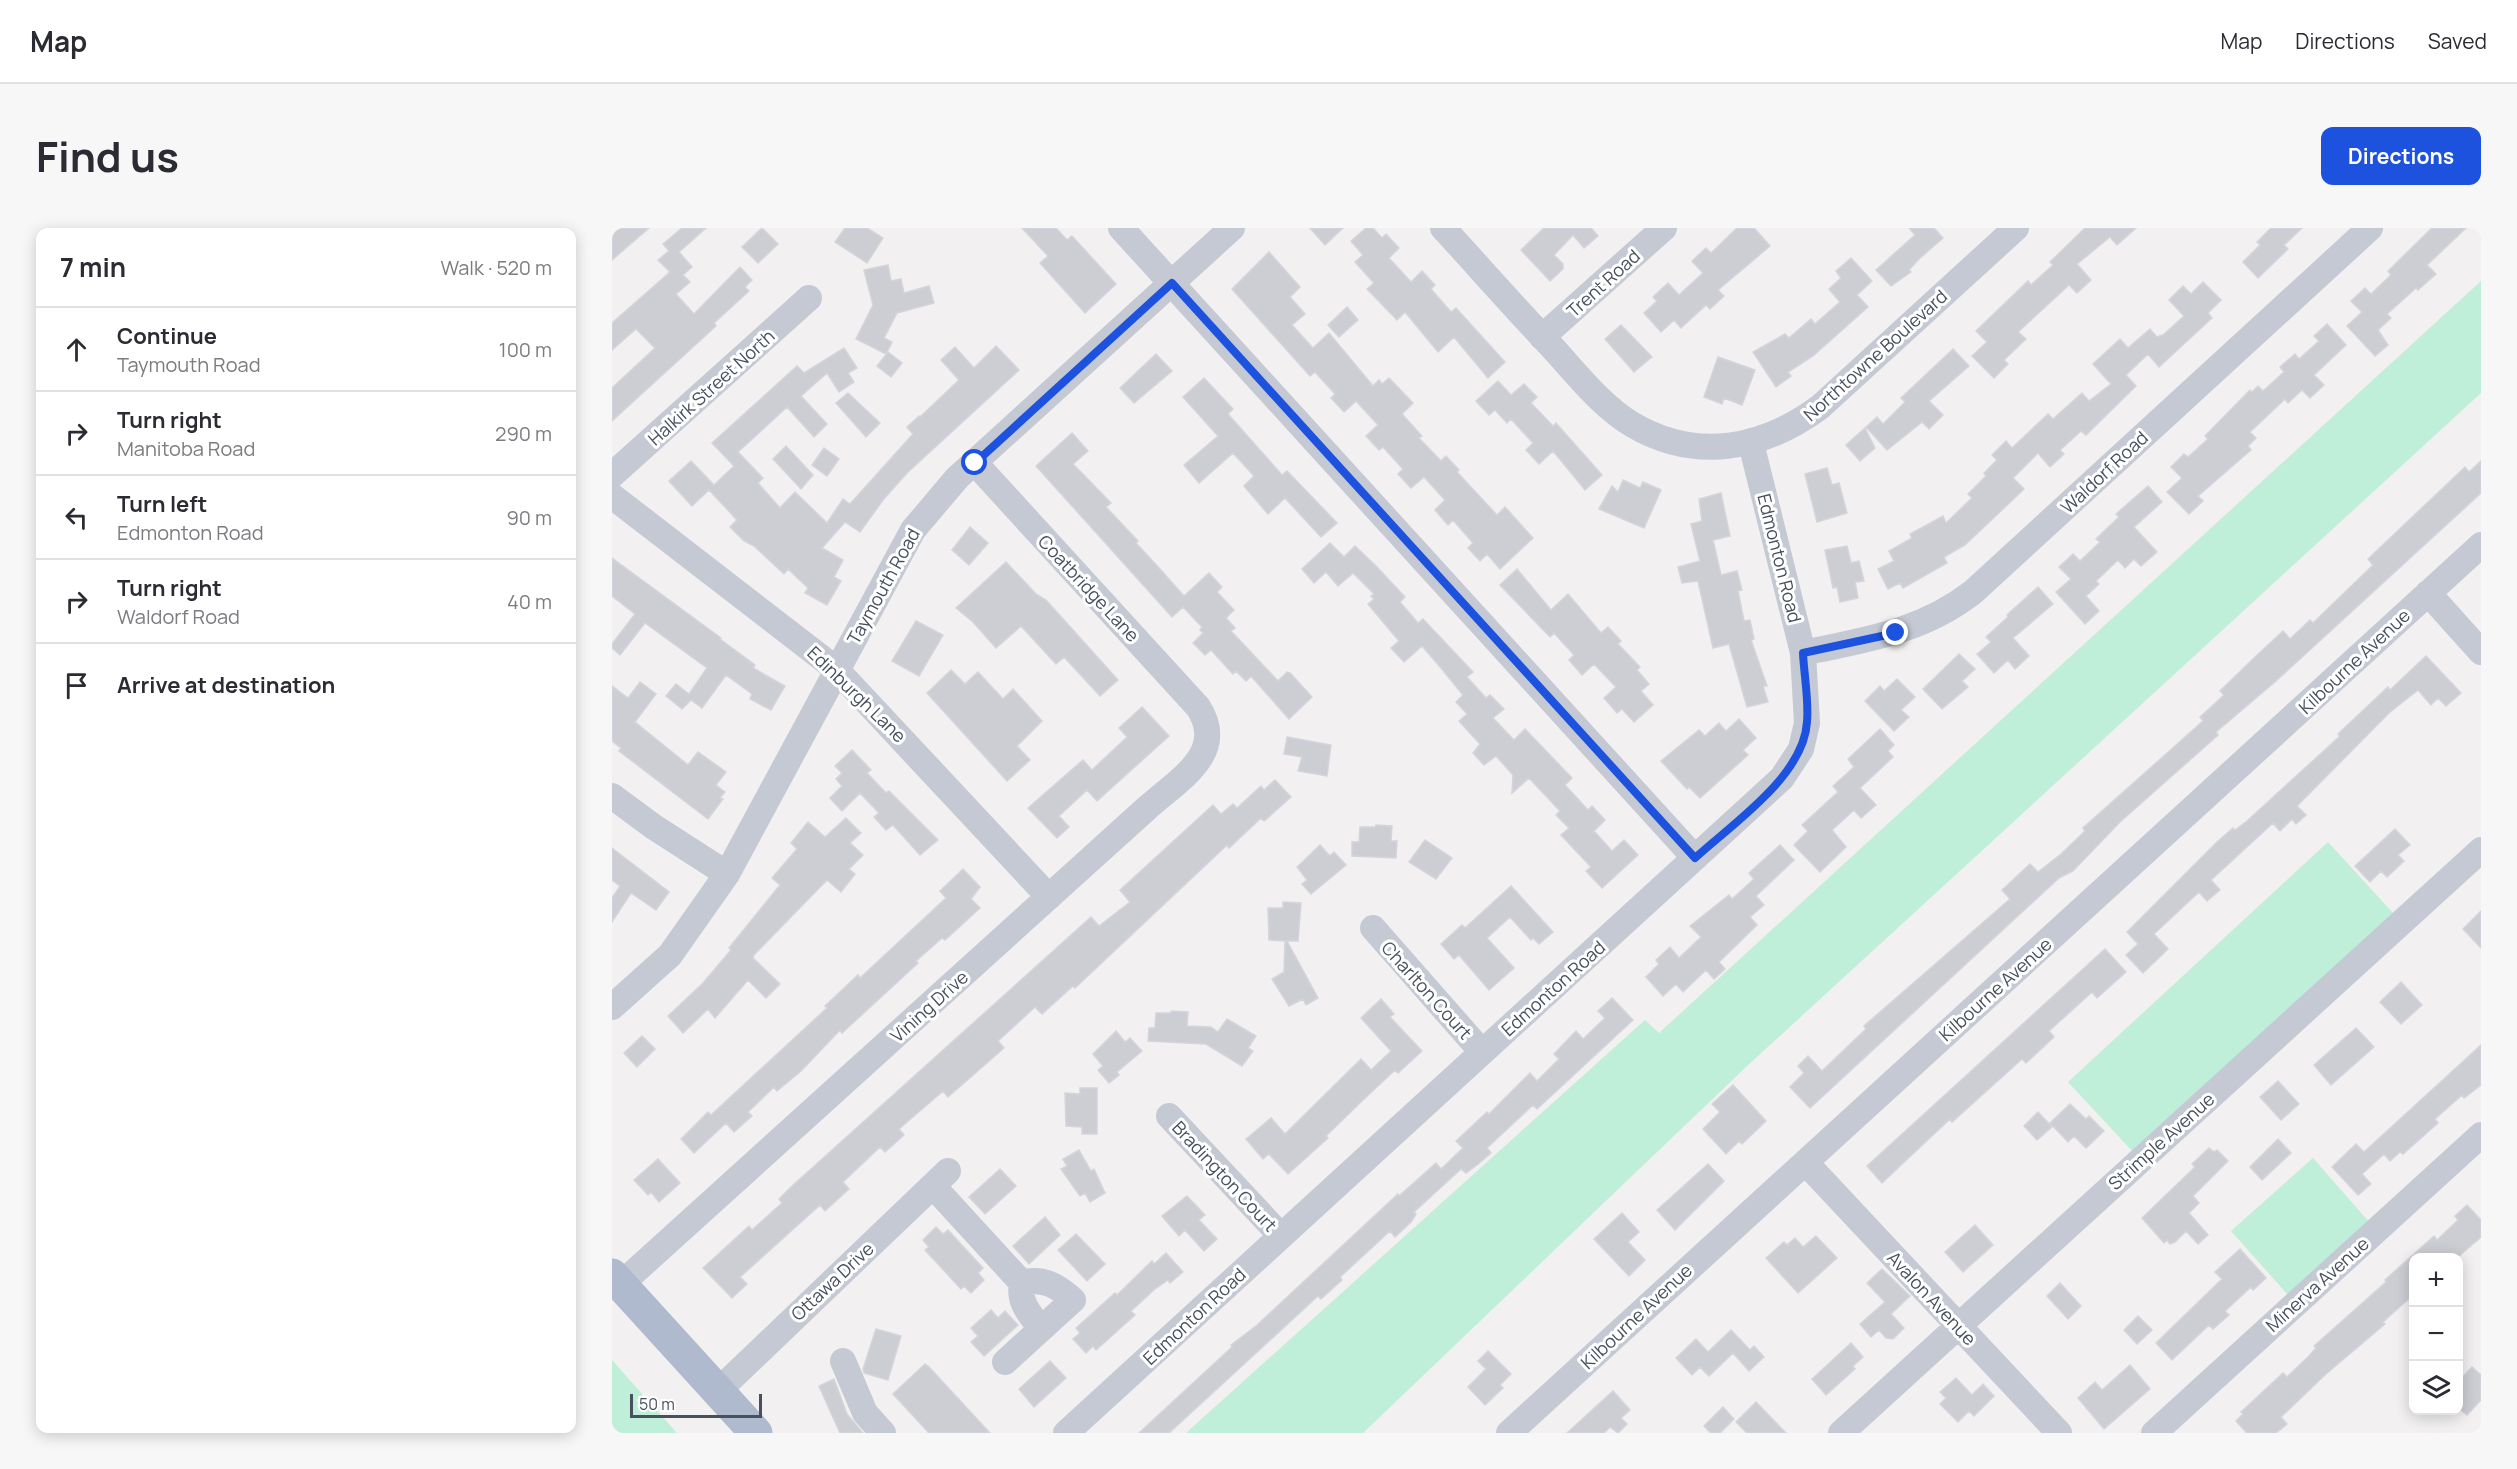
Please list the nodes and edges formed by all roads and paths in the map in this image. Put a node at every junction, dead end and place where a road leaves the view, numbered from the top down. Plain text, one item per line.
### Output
1 (1121, 228) edge
2 (1232, 228) edge
3 (1443, 228) edge
4 (1664, 228) edge
5 (2016, 228) edge
6 (2370, 228) edge
7 (1172, 283) junction
8 (809, 298) dead end
9 (1542, 338) junction
10 (1751, 443) junction
11 (975, 463) junction
12 (612, 476) edge
13 (612, 496) edge
14 (2481, 545) edge
15 (2428, 593) junction
16 (2481, 652) edge
17 (1803, 653) junction
18 (836, 669) junction
19 (1203, 714) joint
20 (612, 796) edge
21 (2481, 850) edge
22 (1695, 858) junction
23 (727, 874) junction
24 (1049, 897) junction
25 (1372, 928) dead end
26 (612, 1007) edge
27 (1482, 1052) junction
28 (1169, 1116) dead end
29 (2481, 1135) edge
30 (1806, 1163) junction
31 (1281, 1236) junction
32 (616, 1280) edge
33 (1022, 1283) junction
34 (1957, 1326) junction
35 (1041, 1329) junction
36 (843, 1361) dead end
37 (1005, 1362) dead end
38 (718, 1391) junction
39 (756, 1433) edge
40 (883, 1433) edge
41 (1066, 1433) edge
42 (1509, 1433) edge
43 (1841, 1433) edge
44 (2059, 1433) edge
45 (2154, 1433) edge

1 - 7 street
2 - 7 street, Taymouth Road
3 - 9 street, Northtowne Boulevard
4 - 9 street, Trent Road
5 - 10 street, Northtowne Boulevard
6 - 17 street, Waldorf Road
7 - 11 street, Taymouth Road
7 - 22 street
8 - 12 street, Halkirk Street North
9 - 10 street, Northtowne Boulevard
10 - 17 street, Edmonton Road
11 - 18 street, Taymouth Road
11 - 19 street, Coatbridge Lane
13 - 18 street, Edinburgh Lane
14 - 15 street, Kilbourne Avenue
15 - 16 street
15 - 30 street, Kilbourne Avenue
17 - 22 street, Edmonton Road
18 - 23 street, Taymouth Road
18 - 24 street, Edinburgh Lane
19 - 24 street, Vining Drive
20 - 23 street
21 - 34 street, Strimple Avenue
22 - 27 street, Edmonton Road
23 - 26 street, Taymouth Road
24 - 32 street, Vining Drive
25 - 27 street, Charlton Court
27 - 31 street, Edmonton Road
28 - 31 street, Bradington Court
29 - 45 street, Minerva Avenue
30 - 34 street, Avalon Avenue
30 - 42 street, Kilbourne Avenue
31 - 41 street, Edmonton Road
32 - 38 main road
33 - 35 street
33 - 35 street
33 - 38 street, Ottawa Drive
34 - 43 street, Strimple Avenue
34 - 44 street, Avalon Avenue
35 - 37 street
36 - 40 street
38 - 39 main road

